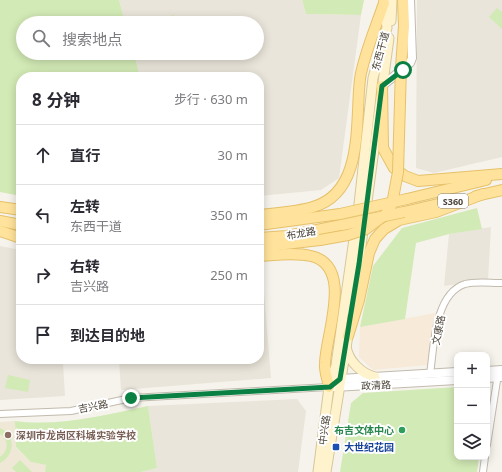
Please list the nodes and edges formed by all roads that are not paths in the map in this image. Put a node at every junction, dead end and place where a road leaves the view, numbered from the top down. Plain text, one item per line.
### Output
1 (403, 0) edge
2 (410, 0) edge
3 (387, 1) edge
4 (411, 13) junction
5 (404, 26) junction
6 (376, 27) junction
7 (389, 28) junction
8 (382, 86) junction
9 (502, 175) edge
10 (502, 190) edge
11 (483, 194) junction
12 (0, 207) edge
13 (16, 209) edge
14 (264, 214) edge
15 (0, 221) edge
16 (16, 224) edge
17 (264, 224) edge
18 (3, 232) edge
19 (16, 233) edge
20 (16, 236) edge
21 (264, 238) edge
22 (264, 246) edge
23 (264, 256) edge
24 (502, 283) edge
25 (347, 341) junction
26 (454, 372) edge
27 (490, 372) edge
28 (430, 374) junction
29 (500, 374) edge
30 (375, 377) junction
31 (490, 377) edge
32 (454, 380) edge
33 (336, 384) junction
34 (0, 414) edge
35 (490, 429) edge
36 (485, 460) edge
37 (318, 472) edge
38 (326, 472) edge
39 (483, 472) edge

1 - 5 main road
2 - 4 street
3 - 6 main road
3 - 7 main road, 东西干道
4 - 5 street
4 - 8 street
5 - 22 main road, bridge
6 - 7 main road
6 - 14 main road
7 - 8 main road, 东西干道
7 - 33 main road, 东西干道
8 - 9 main road
8 - 25 main road, 东西干道
9 - 17 main road, 布龙路 / S360, bridge
10 - 11 main road, S360
11 - 21 main road, 布龙路 / S360, bridge
11 - 25 main road
12 - 13 main road
15 - 16 main road
18 - 19 main road
18 - 20 main road
23 - 33 main road
24 - 28 street, 文康路
25 - 30 main road
25 - 33 main road, 东西干道
26 - 28 street, 政清路
27 - 29 street
28 - 30 street, 政清路
29 - 31 street
29 - 35 street
30 - 33 street, 政清路
32 - 33 street, 政清路
33 - 34 street, 吉兴路
33 - 37 main road, 中兴路
33 - 38 main road, 中兴路
36 - 39 street

